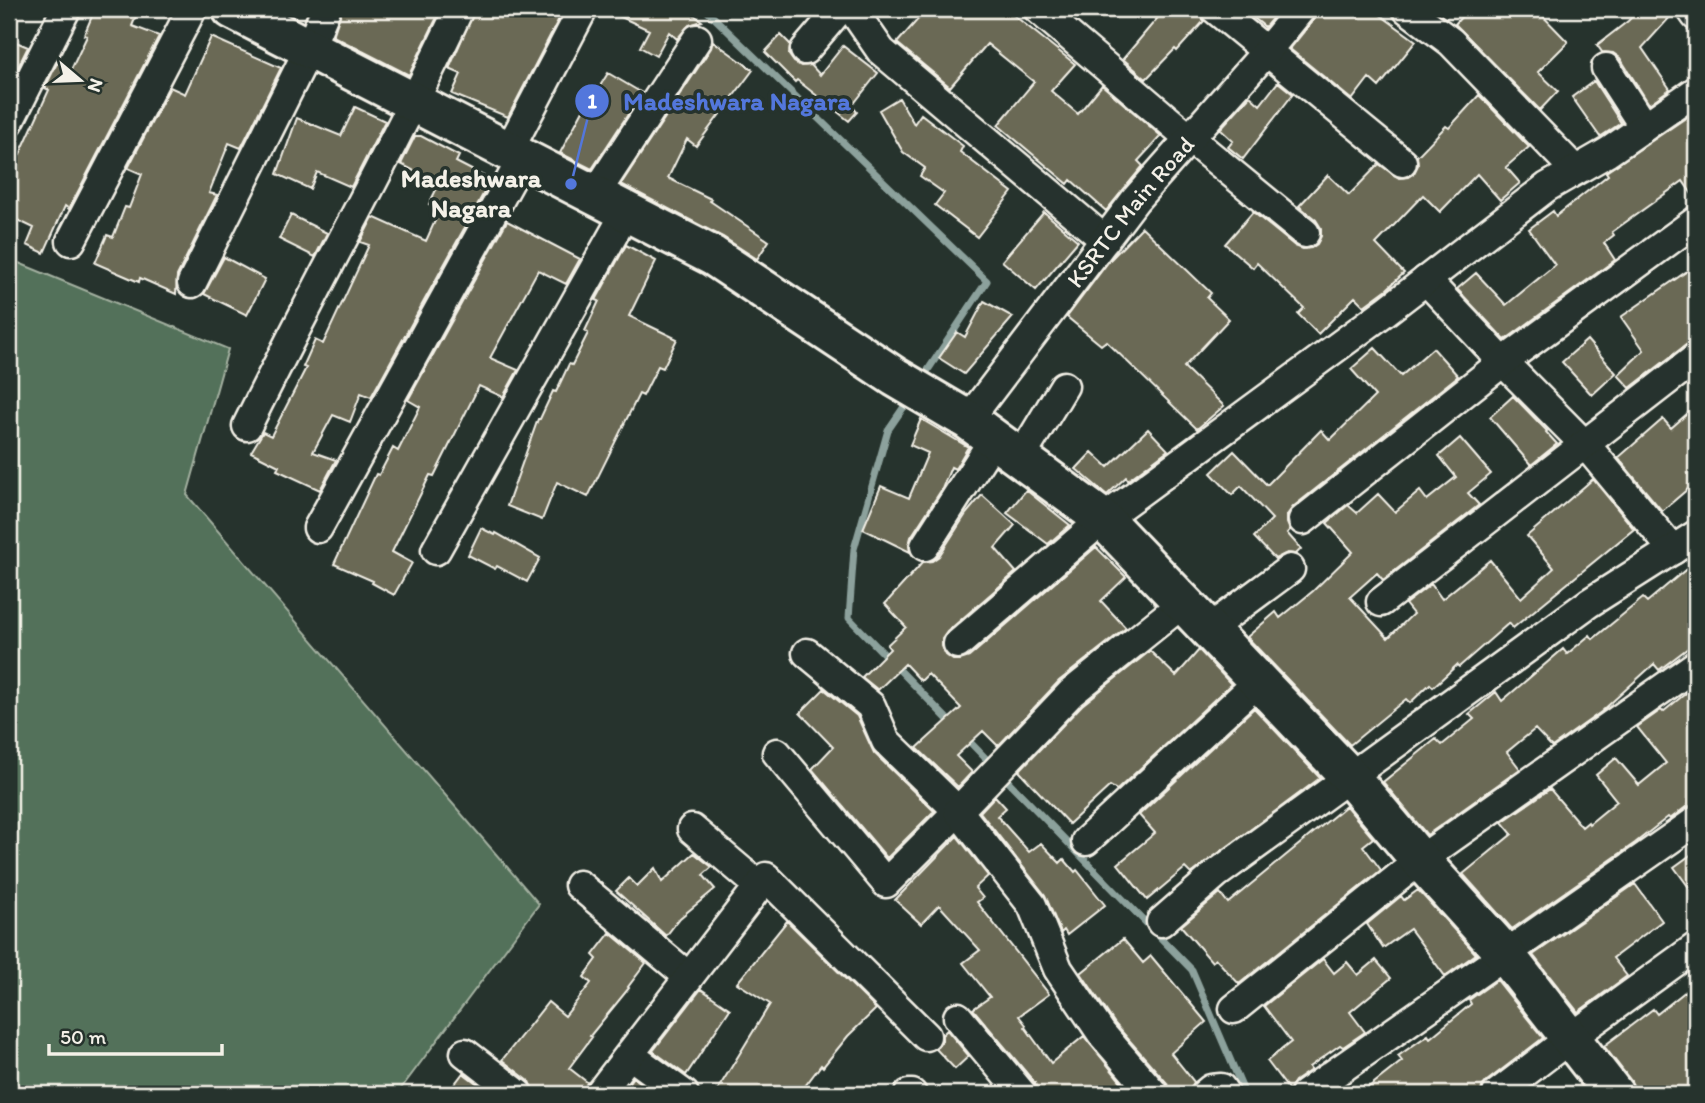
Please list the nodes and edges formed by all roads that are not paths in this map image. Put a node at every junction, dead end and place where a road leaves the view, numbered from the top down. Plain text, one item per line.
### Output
1 (66, 9) edge
2 (192, 9) edge
3 (232, 9) edge
4 (326, 9) edge
5 (459, 9) edge
6 (583, 9) edge
7 (840, 9) edge
8 (852, 9) edge
9 (1038, 9) edge
10 (1215, 9) edge
11 (1301, 9) edge
12 (1407, 9) edge
13 (1691, 9) edge
14 (1696, 16) edge
15 (697, 39) dead end
16 (309, 49) junction
17 (805, 50) dead end
18 (1266, 51) junction
19 (1606, 68) dead end
20 (1696, 91) edge
21 (415, 104) junction
22 (9, 122) edge
23 (1644, 127) junction
24 (1189, 138) junction
25 (515, 155) junction
26 (1402, 162) dead end
27 (1574, 169) junction
28 (610, 204) junction
29 (1696, 221) edge
30 (1305, 233) dead end
31 (1105, 240) junction
32 (71, 241) dead end
33 (1426, 280) junction
34 (192, 283) dead end
35 (1696, 358) edge
36 (1503, 362) junction
37 (1064, 386) dead end
38 (247, 426) dead end
39 (994, 439) junction
40 (1584, 444) junction
41 (1102, 519) junction
42 (1303, 520) dead end
43 (318, 528) dead end
44 (1696, 535) edge
45 (925, 546) dead end
46 (436, 550) dead end
47 (1673, 550) junction
48 (1290, 569) dead end
49 (1381, 602) dead end
50 (1196, 616) junction
51 (958, 644) dead end
52 (807, 653) dead end
53 (1696, 666) edge
54 (1259, 681) junction
55 (777, 753) dead end
56 (1351, 778) junction
57 (958, 811) junction
58 (1696, 821) edge
59 (692, 830) dead end
60 (1086, 841) dead end
61 (1420, 860) junction
62 (579, 885) dead end
63 (758, 885) junction
64 (1161, 922) dead end
65 (1696, 947) edge
66 (1504, 953) junction
67 (689, 977) junction
68 (1234, 1009) dead end
69 (958, 1017) dead end
70 (926, 1036) dead end
71 (1569, 1039) junction
72 (465, 1053) dead end
73 (630, 1055) junction
74 (518, 1094) edge
75 (599, 1094) edge
76 (684, 1094) edge
77 (1022, 1094) edge
78 (1154, 1094) edge
79 (1205, 1094) edge
80 (1225, 1094) edge
81 (1305, 1094) edge
82 (1497, 1094) edge
83 (1614, 1094) edge

1 - 22 street
2 - 32 street
3 - 16 street
4 - 16 street
5 - 21 street
6 - 25 street
7 - 17 street
8 - 31 street
9 - 24 street
10 - 18 street
11 - 18 street, KSRTC Main Road
12 - 27 street
13 - 14 street
15 - 28 street
16 - 21 street
16 - 34 street
18 - 24 street, KSRTC Main Road
18 - 26 street
19 - 23 street
20 - 23 street
21 - 25 street
21 - 38 street
23 - 27 street
24 - 30 street
24 - 31 street, KSRTC Main Road
25 - 28 street
25 - 43 street
27 - 33 street
28 - 39 street
28 - 46 street
29 - 36 street
31 - 39 street, KSRTC Main Road
33 - 36 street
33 - 41 street
35 - 40 street
36 - 40 street
36 - 42 street
37 - 39 street
39 - 41 street
39 - 45 street
40 - 47 street
40 - 49 street
41 - 50 street
41 - 51 street
44 - 47 street
47 - 56 street
48 - 50 street
50 - 54 street
50 - 57 street
52 - 57 street
53 - 61 street
54 - 56 street
54 - 60 street
55 - 57 street
56 - 61 street
56 - 64 street
57 - 78 street
58 - 66 street
59 - 63 street
61 - 66 street
61 - 68 street
62 - 67 street
63 - 67 street
63 - 70 street
65 - 71 street
66 - 71 street
66 - 81 street
67 - 73 street
69 - 77 street
71 - 82 street
71 - 83 street
72 - 74 street
73 - 75 street
73 - 76 street
79 - 80 street

